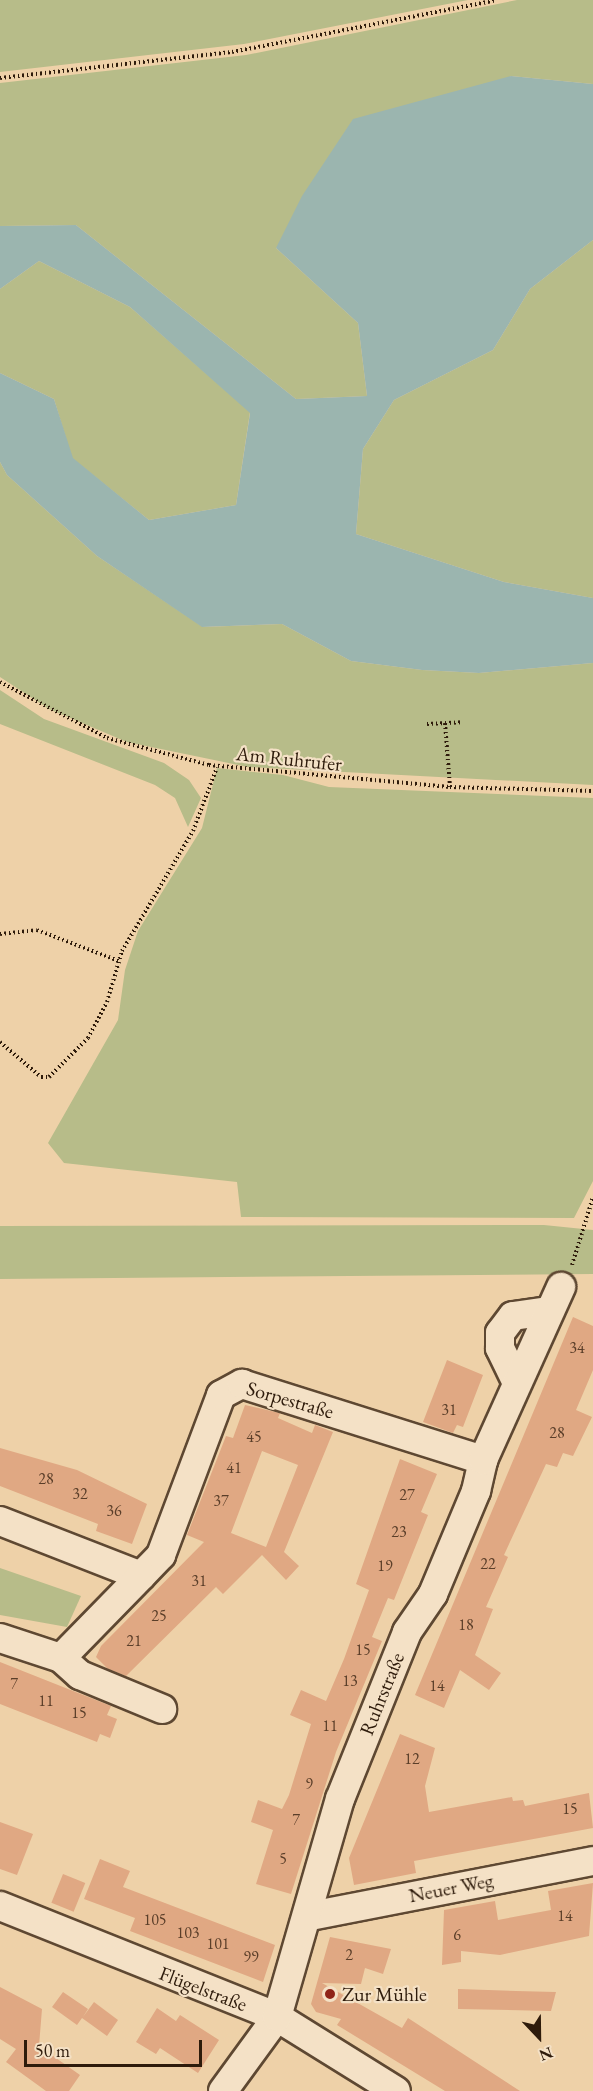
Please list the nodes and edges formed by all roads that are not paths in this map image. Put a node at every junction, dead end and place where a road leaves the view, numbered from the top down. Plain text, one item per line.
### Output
1 (561, 1288) road end
2 (483, 1460) junction
3 (0, 1521) edge
4 (141, 1576) junction
5 (0, 1638) edge
6 (61, 1658) junction
7 (162, 1709) dead end
8 (593, 1861) edge
9 (0, 1906) edge
10 (310, 1916) junction
11 (277, 2016) junction
12 (223, 2091) edge
13 (396, 2091) edge

1 - 2 street, Ruhrstraße
2 - 4 street, Sorpestraße
2 - 10 street, Ruhrstraße
3 - 4 street
4 - 6 street, Sorpestraße
5 - 6 street
6 - 7 street
8 - 10 street, Neuer Weg
9 - 11 street, Flügelstraße
10 - 11 street, Ruhrstraße
11 - 12 street, Ruhrstraße
11 - 13 street, Flügelstraße

